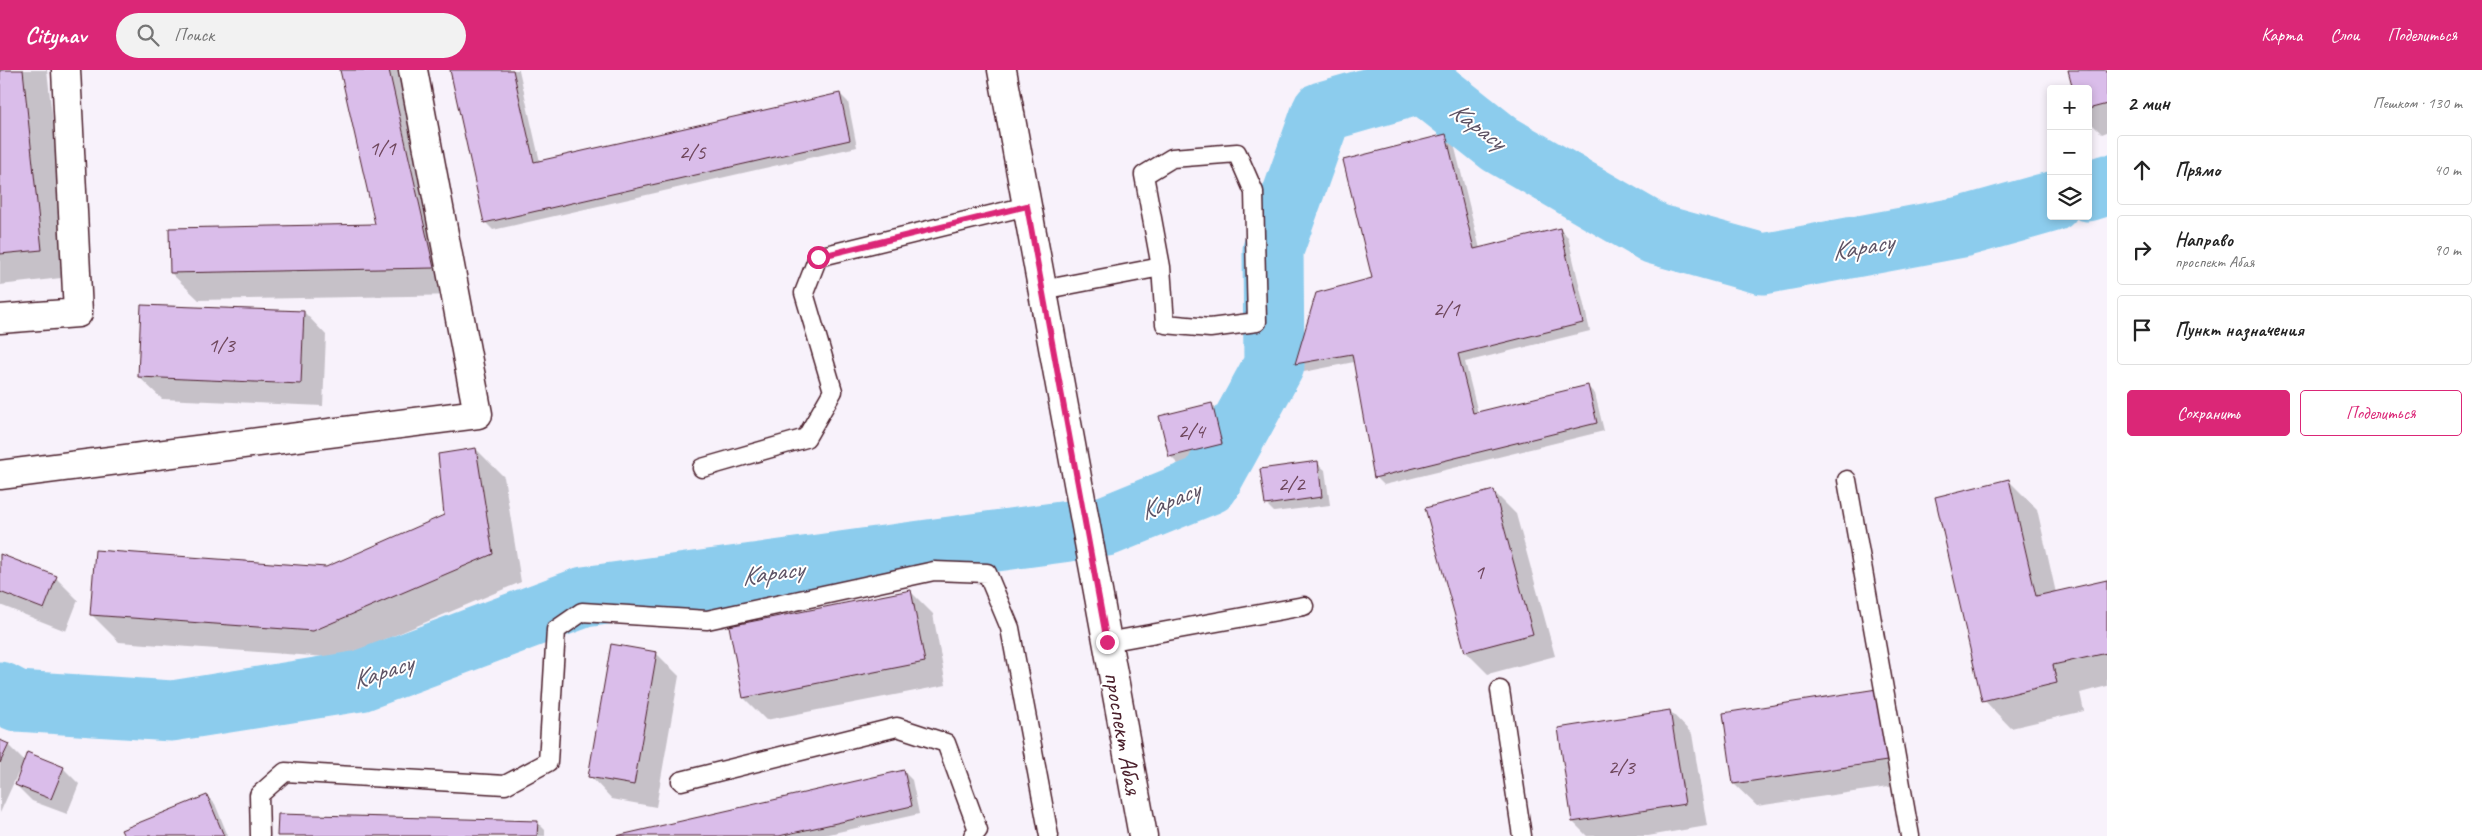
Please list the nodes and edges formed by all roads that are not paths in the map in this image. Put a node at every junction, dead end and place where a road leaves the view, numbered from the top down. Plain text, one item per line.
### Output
1 (66, 70) edge
2 (414, 70) edge
3 (1002, 70) edge
4 (1027, 206) junction
5 (1161, 268) junction
6 (1042, 290) junction
7 (0, 319) edge
8 (702, 468) dead end
9 (0, 475) edge
10 (1847, 480) dead end
11 (1304, 606) dead end
12 (1107, 642) junction
13 (1500, 690) dead end
14 (681, 781) dead end
15 (260, 836) edge
16 (972, 836) edge
17 (1049, 836) edge
18 (1143, 836) edge
19 (1522, 836) edge
20 (1910, 836) edge

1 - 7 street
2 - 9 street
3 - 4 street, проспект Абая
4 - 6 street, проспект Абая
4 - 8 lane
5 - 5 lane
5 - 6 lane
6 - 12 street, проспект Абая
10 - 20 lane
11 - 12 lane
12 - 18 street, проспект Абая
13 - 19 lane
14 - 16 lane
15 - 17 lane

